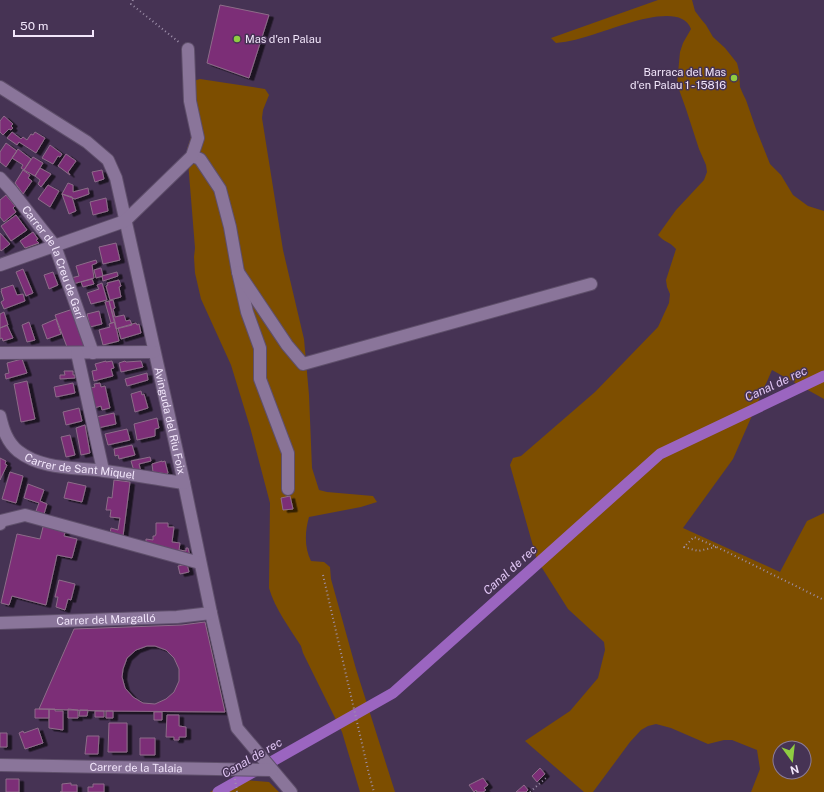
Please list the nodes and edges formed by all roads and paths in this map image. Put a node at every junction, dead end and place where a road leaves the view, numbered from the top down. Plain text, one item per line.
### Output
1 (133, 0) edge
2 (188, 49) joint
3 (0, 86) edge
4 (192, 156) junction
5 (0, 178) edge
6 (125, 221) junction
7 (54, 246) junction
8 (0, 265) edge
9 (238, 272) junction
10 (591, 284) dead end
11 (93, 352) junction
12 (154, 352) junction
13 (0, 353) edge
14 (77, 353) junction
15 (0, 416) edge
16 (103, 470) junction
17 (184, 483) junction
18 (288, 489) dead end
19 (0, 524) edge
20 (716, 547) junction
21 (200, 563) junction
22 (323, 575) dead end
23 (824, 600) edge
24 (211, 613) junction
25 (0, 623) edge
26 (0, 765) edge
27 (272, 770) junction
28 (546, 778) dead end
29 (291, 792) edge
30 (374, 792) edge
31 (530, 792) edge

1 - 2 path
2 - 4 street
3 - 6 street, Avinguda del Riu Foix
4 - 6 street
4 - 9 street
5 - 7 street, Carrer de la Creu de Garí
6 - 7 street
6 - 12 street, Avinguda del Riu Foix
7 - 8 street
7 - 11 street, Carrer de la Creu de Garí
9 - 10 street
9 - 18 street
11 - 12 street
11 - 14 street
12 - 17 street, Avinguda del Riu Foix
13 - 14 street
14 - 16 street
15 - 16 street, Carrer de Sant Miquel
16 - 17 street, Carrer de Sant Miquel
17 - 21 street, Avinguda del Riu Foix
19 - 21 street
20 - 20 path
20 - 23 path
21 - 24 street, Avinguda del Riu Foix
22 - 30 path
24 - 25 street, Carrer del Margalló
24 - 27 street, Avinguda del Riu Foix
26 - 27 street, Carrer de la Talaia
27 - 29 street, Avinguda del Riu Foix
28 - 31 path

